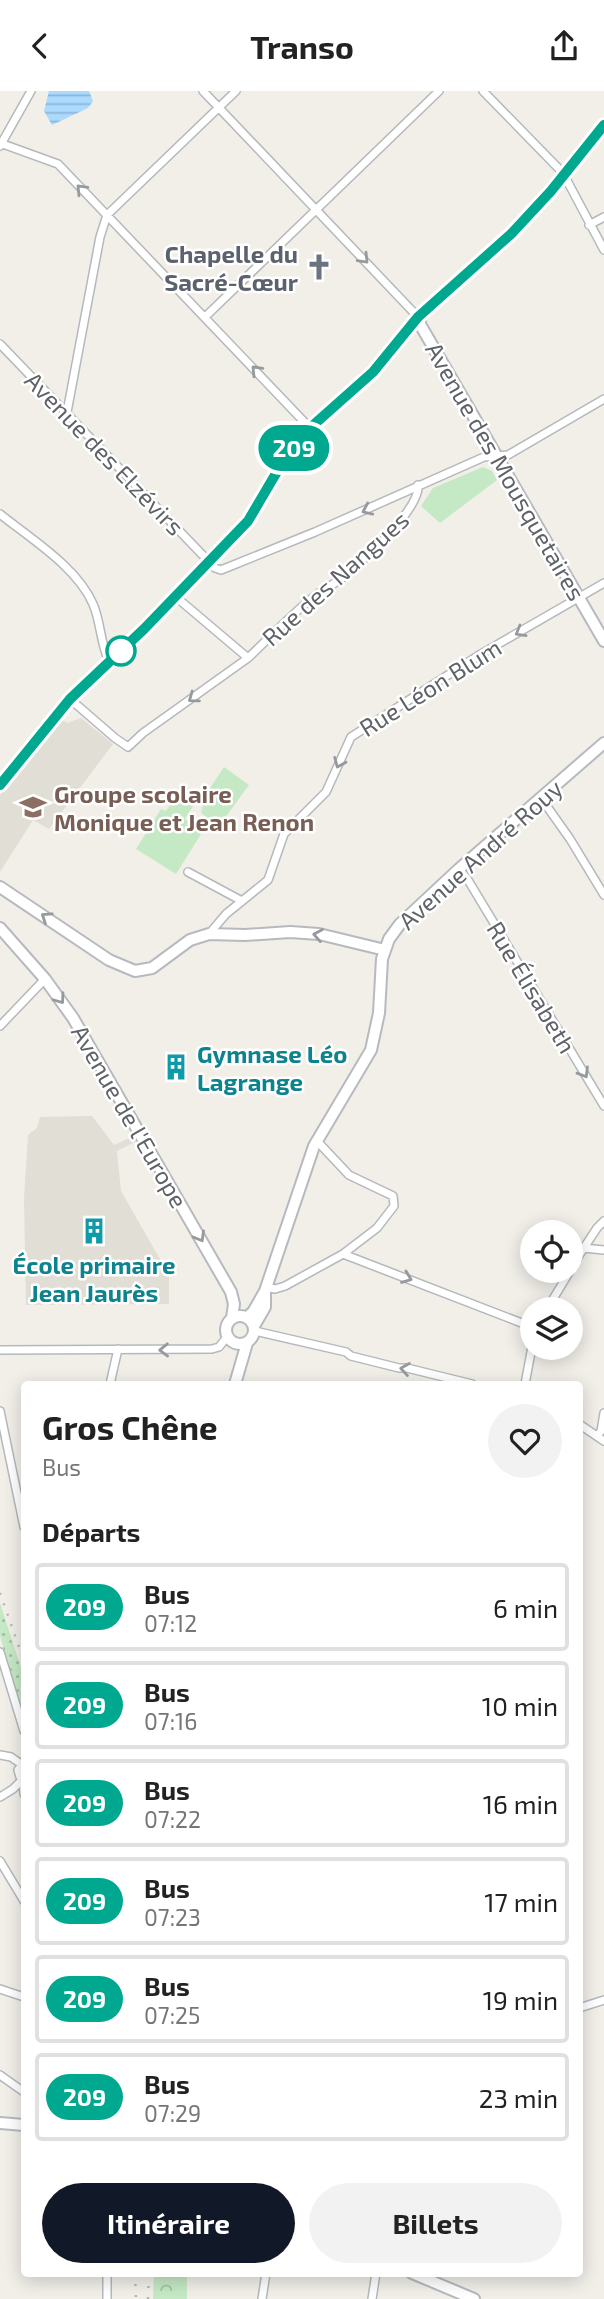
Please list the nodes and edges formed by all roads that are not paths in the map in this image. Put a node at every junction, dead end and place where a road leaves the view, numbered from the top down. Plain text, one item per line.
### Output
1 (31, 91) edge
2 (203, 91) edge
3 (236, 91) edge
4 (439, 91) edge
5 (482, 91) edge
6 (219, 107) junction
7 (604, 125) edge
8 (1, 144) edge
9 (563, 173) junction
10 (316, 210) junction
11 (107, 215) junction
12 (604, 216) edge
13 (589, 225) junction
14 (604, 250) edge
15 (205, 317) junction
16 (418, 317) junction
17 (0, 344) edge
18 (604, 399) edge
19 (67, 412) junction
20 (307, 423) junction
21 (497, 455) junction
22 (418, 485) junction
23 (1, 516) edge
24 (210, 562) junction
25 (604, 583) edge
26 (176, 597) junction
27 (579, 598) junction
28 (604, 641) edge
29 (248, 657) junction
30 (109, 661) junction
31 (70, 699) junction
32 (604, 743) edge
33 (0, 785) edge
34 (541, 798) junction
35 (459, 869) junction
36 (188, 872) dead end
37 (0, 887) edge
38 (604, 895) edge
39 (242, 901) junction
40 (0, 928) edge
41 (209, 934) junction
42 (384, 950) junction
43 (46, 979) junction
44 (0, 1026) edge
45 (604, 1107) edge
46 (317, 1140) junction
47 (604, 1221) edge
48 (583, 1248) joint
49 (604, 1250) edge
50 (343, 1254) junction
51 (266, 1289) junction
52 (232, 1318) junction
53 (520, 1322) edge
54 (252, 1324) junction
55 (230, 1340) junction
56 (247, 1343) junction
57 (118, 1349) junction
58 (0, 1350) edge
59 (530, 1360) edge
60 (240, 1370) junction
61 (111, 1381) edge
62 (236, 1381) edge
63 (460, 1381) edge
64 (526, 1381) edge
65 (0, 1412) edge
66 (604, 1413) edge
67 (583, 1427) edge
68 (600, 1439) edge
69 (21, 1513) edge
70 (0, 1652) edge
71 (21, 1721) edge
72 (0, 1755) edge
73 (21, 1761) edge
74 (21, 1782) edge
75 (0, 1797) edge
76 (0, 1861) edge
77 (21, 1896) edge
78 (0, 1989) edge
79 (21, 1996) edge
80 (604, 2000) edge
81 (583, 2007) edge
82 (0, 2074) edge
83 (21, 2090) edge
84 (0, 2123) edge
85 (21, 2125) edge
86 (107, 2277) edge
87 (265, 2277) edge
88 (375, 2277) edge
89 (422, 2277) edge
90 (107, 2299) edge
91 (262, 2299) edge
92 (372, 2299) edge
93 (474, 2299) edge

1 - 8 street
2 - 6 street, Avenue des Mousquetaires
3 - 6 street
4 - 10 street
5 - 9 street
6 - 10 street, Avenue des Mousquetaires
6 - 11 street
7 - 9 street
11 -> 8 street
9 - 13 street
9 - 16 street
10 - 15 street
10 -> 16 street, Avenue des Mousquetaires
11 - 15 street
11 - 19 street
12 - 13 street
13 - 14 street
20 -> 15 street
16 - 20 street
16 - 21 street, Avenue des Mousquetaires
17 - 19 street, Avenue des Elzévirs
18 - 21 street
19 - 24 street, Avenue des Elzévirs
20 - 24 street
21 - 22 street
21 - 27 street, Avenue des Mousquetaires
22 -> 24 street
22 - 29 street, Rue des Nangues
23 - 30 street
24 - 26 street
25 - 27 street, Rue Léon Blum
26 - 29 street, Rue des Nangues
26 - 30 street
27 - 28 street, Avenue des Mousquetaires
27 -> 39 street, Rue Léon Blum
29 -> 31 street
30 - 31 street
31 - 33 street
32 - 34 street, Avenue André Rouy
34 - 35 street, Avenue André Rouy
34 - 38 street
35 - 42 street, Avenue André Rouy
35 -> 45 street, Rue Élisabeth
36 - 39 street
41 -> 37 street
39 - 41 street, Rue Léon Blum
40 - 43 street, Avenue de l'Europe
42 -> 41 street
42 - 46 street, Avenue André Rouy
43 - 44 street
43 -> 52 street, Avenue de l'Europe
46 - 50 street
46 - 51 street, Avenue André Rouy
47 - 48 street
48 - 49 street
50 - 51 street
50 -> 53 street
51 - 54 street, Avenue André Rouy
52 - 54 street
52 - 55 street
54 - 56 street
63 -> 54 street
55 - 56 street
55 -> 57 street
55 - 60 street
56 - 60 street
57 - 58 street
57 - 61 street
59 - 64 street
60 - 62 street
65 - 69 street
66 - 68 street
67 - 68 street
70 - 71 street
72 - 73 street
74 - 75 street
76 - 77 street
78 - 79 street
80 - 81 street
82 - 83 street
84 - 85 street
86 - 90 street
87 - 91 street
88 - 92 street
89 - 93 street

